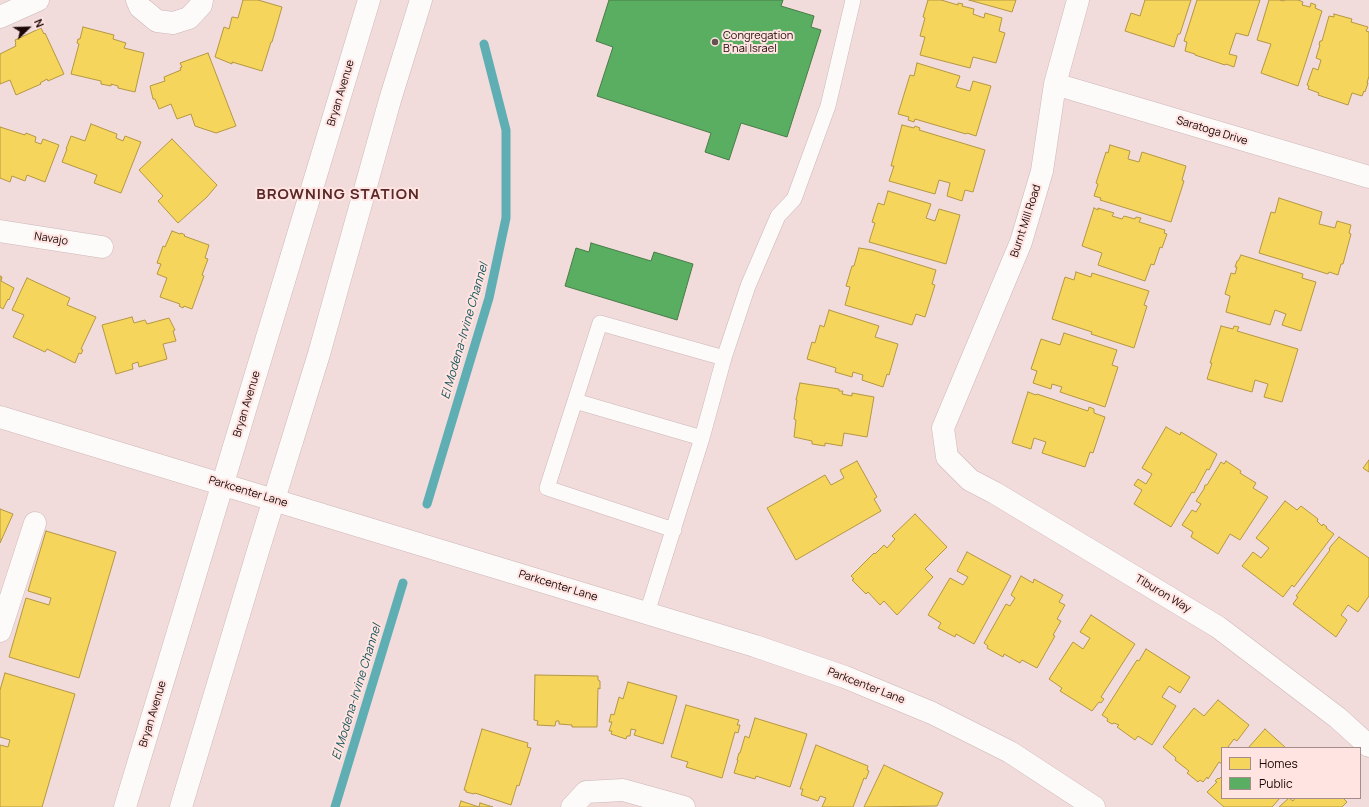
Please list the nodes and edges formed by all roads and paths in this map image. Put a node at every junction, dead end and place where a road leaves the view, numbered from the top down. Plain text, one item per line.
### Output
1 (38, 0) edge
2 (137, 0) edge
3 (202, 0) edge
4 (369, 0) edge
5 (421, 0) edge
6 (853, 0) edge
7 (1078, 0) edge
8 (9, 9) edge
9 (1055, 84) junction
10 (1369, 177) edge
11 (0, 232) edge
12 (102, 248) dead end
13 (724, 358) junction
14 (575, 402) junction
15 (0, 417) edge
16 (702, 438) junction
17 (947, 457) joint
18 (222, 485) junction
19 (273, 500) junction
20 (35, 523) dead end
21 (674, 530) junction
22 (4, 603) edge
23 (647, 613) junction
24 (0, 631) edge
25 (1369, 746) edge
26 (579, 799) edge
27 (125, 807) edge
28 (181, 807) edge
29 (684, 807) edge
30 (1094, 807) edge

1 - 8 street
2 - 3 street
4 - 18 street, Bryan Avenue
5 - 19 street
6 - 13 lane
7 - 9 street, Burnt Mill Road
9 - 10 street, Saratoga Drive
9 - 17 street, Burnt Mill Road
11 - 12 street, Navajo
13 - 14 lane
13 - 16 lane
14 - 16 lane
14 - 21 lane
15 - 18 street, Parkcenter Lane
16 - 21 lane
17 - 25 street, Tiburon Way
18 - 19 street, Parkcenter Lane
18 - 27 street, Bryan Avenue
19 - 23 street, Parkcenter Lane
19 - 28 street
20 - 22 street
21 - 23 lane
22 - 24 street
23 - 30 street, Parkcenter Lane
26 - 29 street

